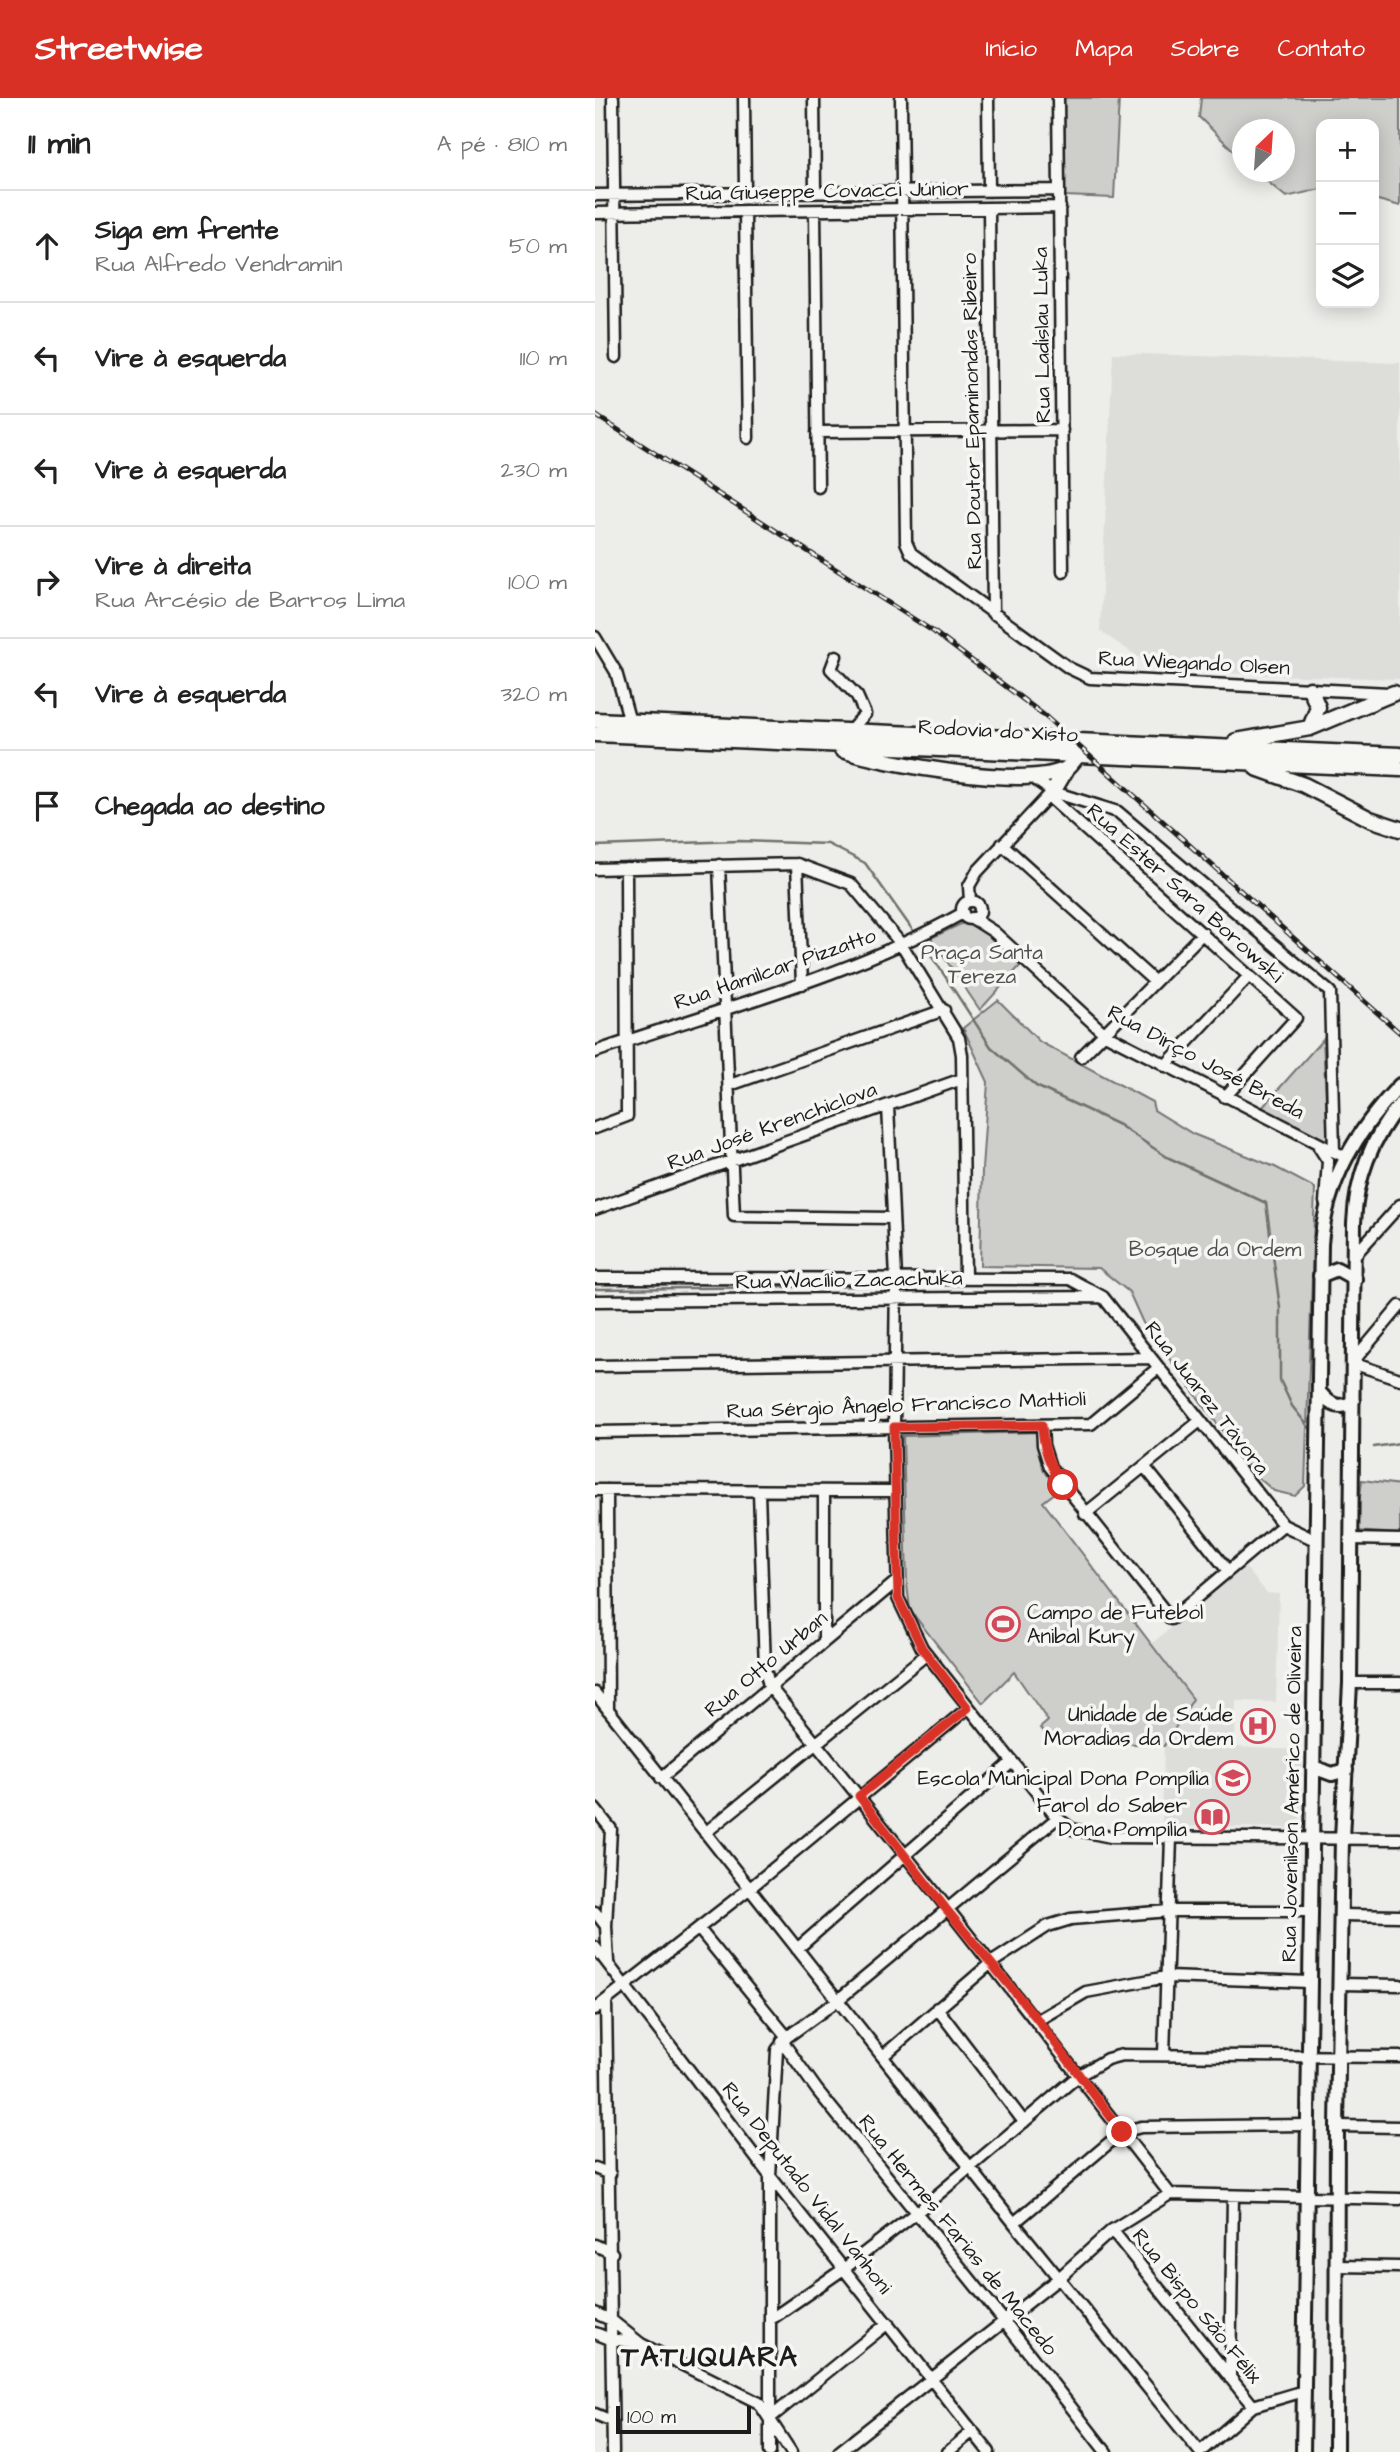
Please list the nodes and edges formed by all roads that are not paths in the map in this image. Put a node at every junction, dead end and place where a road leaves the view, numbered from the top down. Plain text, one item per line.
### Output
1 (614, 98) edge
2 (744, 98) edge
3 (814, 98) edge
4 (901, 98) edge
5 (988, 98) edge
6 (1058, 98) edge
7 (1059, 190) junction
8 (989, 191) junction
9 (902, 192) junction
10 (745, 193) junction
11 (815, 193) junction
12 (595, 195) edge
13 (615, 195) junction
14 (1059, 207) junction
15 (989, 208) junction
16 (903, 209) junction
17 (745, 211) junction
18 (815, 211) junction
19 (615, 213) junction
20 (595, 214) edge
21 (616, 357) dead end
22 (992, 430) junction
23 (1062, 430) junction
24 (905, 431) junction
25 (817, 432) junction
26 (748, 438) dead end
27 (818, 487) dead end
28 (1063, 572) dead end
29 (993, 614) junction
30 (595, 638) edge
31 (836, 656) dead end
32 (1310, 689) junction
33 (1397, 693) edge
34 (595, 720) edge
35 (630, 722) junction
36 (1310, 728) junction
37 (851, 731) junction
38 (595, 734) edge
39 (824, 744) junction
40 (1195, 746) junction
41 (1078, 755) junction
42 (1400, 755) edge
43 (1234, 762) junction
44 (1400, 769) edge
45 (1066, 770) junction
46 (1033, 778) junction
47 (1050, 794) junction
48 (1400, 829) edge
49 (1002, 844) junction
50 (797, 864) junction
51 (719, 865) junction
52 (626, 868) junction
53 (595, 869) edge
54 (975, 904) junction
55 (967, 916) junction
56 (994, 932) junction
57 (1203, 933) junction
58 (904, 944) junction
59 (1249, 975) junction
60 (1155, 982) junction
61 (801, 984) junction
62 (727, 1007) junction
63 (944, 1010) junction
64 (1105, 1034) junction
65 (627, 1041) junction
66 (595, 1052) edge
67 (1081, 1057) dead end
68 (1165, 1066) junction
69 (963, 1079) junction
70 (730, 1085) junction
71 (1400, 1085) edge
72 (1226, 1097) junction
73 (1400, 1104) edge
74 (888, 1106) junction
75 (595, 1128) edge
76 (1314, 1142) junction
77 (1340, 1154) junction
78 (731, 1162) junction
79 (1400, 1205) edge
80 (595, 1209) edge
81 (893, 1218) junction
82 (1322, 1225) junction
83 (1353, 1257) junction
84 (1320, 1276) junction
85 (595, 1278) edge
86 (896, 1279) junction
87 (965, 1279) junction
88 (1070, 1279) joint
89 (1355, 1279) junction
90 (1103, 1297) junction
91 (895, 1300) junction
92 (595, 1301) edge
93 (1400, 1306) edge
94 (1150, 1358) junction
95 (893, 1360) junction
96 (1352, 1363) junction
97 (595, 1366) edge
98 (1158, 1368) junction
99 (1400, 1379) edge
100 (1321, 1394) junction
101 (1353, 1401) junction
102 (1200, 1421) junction
103 (1042, 1425) junction
104 (894, 1427) junction
105 (595, 1432) edge
106 (1144, 1466) junction
107 (595, 1490) edge
108 (607, 1490) junction
109 (895, 1491) junction
110 (759, 1492) junction
111 (824, 1492) junction
112 (1085, 1514) junction
113 (1283, 1525) junction
114 (1352, 1539) junction
115 (1400, 1540) edge
116 (1315, 1541) junction
117 (1228, 1571) junction
118 (897, 1581) junction
119 (824, 1639) junction
120 (926, 1654) junction
121 (1350, 1683) junction
122 (1400, 1683) edge
123 (769, 1686) junction
124 (595, 1693) edge
125 (968, 1708) junction
126 (608, 1711) junction
127 (815, 1742) junction
128 (1012, 1762) junction
129 (1313, 1767) junction
130 (1346, 1770) junction
131 (661, 1777) junction
132 (859, 1796) junction
133 (595, 1809) edge
134 (1057, 1818) junction
135 (705, 1833) junction
136 (1171, 1837) junction
137 (1310, 1837) junction
138 (1342, 1838) junction
139 (1400, 1839) edge
140 (902, 1854) junction
141 (750, 1888) junction
142 (946, 1909) junction
143 (1169, 1911) junction
144 (595, 1912) edge
145 (1310, 1912) junction
146 (1341, 1915) junction
147 (1400, 1916) edge
148 (606, 1926) junction
149 (699, 1929) junction
150 (608, 1938) junction
151 (595, 1946) edge
152 (797, 1949) junction
153 (595, 1956) edge
154 (608, 1962) junction
155 (991, 1963) junction
156 (1167, 1977) junction
157 (1309, 1982) junction
158 (1340, 1984) junction
159 (1400, 1985) edge
160 (627, 1986) junction
161 (838, 2000) junction
162 (606, 2001) junction
163 (937, 2008) junction
164 (595, 2009) edge
165 (1038, 2020) junction
166 (784, 2039) junction
167 (1164, 2055) junction
168 (1308, 2055) junction
169 (883, 2056) junction
170 (1339, 2056) junction
171 (1400, 2057) edge
172 (1078, 2076) junction
173 (1024, 2122) junction
174 (1307, 2125) junction
175 (1337, 2126) junction
176 (1400, 2127) edge
177 (1122, 2132) junction
178 (971, 2167) junction
179 (595, 2168) edge
180 (610, 2174) junction
181 (770, 2176) junction
182 (1170, 2194) junction
183 (1306, 2196) junction
184 (1233, 2197) junction
185 (1337, 2197) junction
186 (1400, 2199) edge
187 (916, 2213) junction
188 (1014, 2223) junction
189 (1112, 2230) junction
190 (595, 2245) edge
191 (613, 2253) junction
192 (1336, 2266) junction
193 (1400, 2267) edge
194 (845, 2268) junction
195 (1059, 2278) junction
196 (595, 2313) edge
197 (771, 2319) junction
198 (611, 2320) junction
199 (1005, 2321) junction
200 (888, 2323) junction
201 (595, 2333) edge
202 (610, 2339) junction
203 (641, 2344) junction
204 (931, 2378) junction
205 (1230, 2379) junction
206 (1304, 2390) junction
207 (1252, 2406) junction
208 (595, 2414) edge
209 (770, 2418) junction
210 (612, 2421) junction
211 (973, 2431) junction
212 (613, 2452) edge
213 (770, 2452) edge
214 (791, 2452) edge
215 (839, 2452) edge
216 (948, 2452) edge
217 (989, 2452) edge
218 (1106, 2452) edge
219 (1200, 2452) edge
220 (1303, 2452) edge
221 (1336, 2452) edge

1 - 13 street
2 - 10 street
3 - 11 street
4 - 9 street
5 - 8 street
6 - 7 street, Rua Ladislau Luka
7 - 8 street, Rua Giuseppe Covacci Júnior
7 - 14 street, Rua Ladislau Luka
8 - 9 street, Rua Giuseppe Covacci Júnior
9 - 11 street, Rua Giuseppe Covacci Júnior
9 - 16 street
10 - 11 street, Rua Giuseppe Covacci Júnior
10 - 13 street, Rua Giuseppe Covacci Júnior
12 - 13 street, Rua Giuseppe Covacci Júnior
13 - 19 street
14 - 15 street, Rua Giuseppe Covacci Júnior
14 - 23 street, Rua Ladislau Luka
15 - 16 street, Rua Giuseppe Covacci Júnior
15 - 22 street, Rua Doutor Epaminondas Ribeiro
16 - 18 street, Rua Giuseppe Covacci Júnior
16 - 24 street
17 - 18 street, Rua Giuseppe Covacci Júnior
17 - 19 street, Rua Giuseppe Covacci Júnior
17 - 26 street
18 - 25 street
19 - 20 street, Rua Giuseppe Covacci Júnior
19 - 21 street
22 - 23 street
22 - 24 street
22 - 29 street, Rua Doutor Epaminondas Ribeiro
23 - 28 street, Rua Ladislau Luka
24 - 25 street
24 - 29 street, Rua Wiegando Olsen
25 - 27 street
29 - 32 street, Rua Wiegando Olsen
30 - 35 street
31 - 37 street
32 - 33 street, Rua Wiegando Olsen
32 - 36 highway
33 - 36 highway
34 - 35 highway, Rodovia do Xisto
35 - 37 highway, Rodovia do Xisto
36 - 40 highway
37 - 40 highway, Rodovia do Xisto
38 - 39 highway, Rodovia do Xisto
39 - 41 highway, Rodovia do Xisto
39 - 46 highway
40 - 42 highway, Rodovia do Xisto
41 - 43 highway, Rodovia do Xisto
41 - 45 highway
43 - 44 highway, Rodovia do Xisto
43 - 48 highway
45 - 46 highway
45 - 47 highway
46 - 47 street
47 - 49 street
47 - 57 street, Rua Ester Sara Borowski
47 - 77 street
49 - 54 street
49 - 60 street
50 - 51 street
50 - 58 street
50 - 61 street
51 - 52 street
51 - 62 street
52 - 53 street
52 - 65 street
54 - 55 street
54 - 55 street
54 - 56 street, Rua Dirço José Breda
55 - 56 street, Rua Dirço José Breda
55 - 58 street, Rua Hamilcar Pizzatto
56 - 64 street, Rua Dirço José Breda
57 - 59 street, Rua Ester Sara Borowski
57 - 60 street
58 - 61 street, Rua Hamilcar Pizzatto
58 - 63 street
59 - 68 street
59 - 72 street, Rua Ester Sara Borowski
60 - 64 street
61 - 62 street, Rua Hamilcar Pizzatto
62 - 65 street, Rua Hamilcar Pizzatto
62 - 70 street
63 - 69 street
63 - 70 street
64 - 67 street
64 - 68 street, Rua Dirço José Breda
65 - 66 street, Rua Hamilcar Pizzatto
65 - 75 street
68 - 72 street, Rua Dirço José Breda
69 - 74 street, Rua José Krenchiclova
69 - 87 street
70 - 78 street
71 - 77 main road
72 - 76 street, Rua Dirço José Breda
73 - 83 main road
74 - 78 street, Rua José Krenchiclova
74 - 81 street
76 - 77 street, Rua Dirço José Breda
76 - 82 street, Rua Jovenilson Américo de Oliveira
77 - 82 main road
78 - 80 street, Rua José Krenchiclova
78 - 81 street
79 - 83 street
81 - 86 street
82 - 84 main road, Rua Jovenilson Américo de Oliveira
83 - 89 main road
84 - 89 main road
84 - 100 main road, Rua Jovenilson Américo de Oliveira
85 - 86 street, Rua Wacílio Zacachuka
86 - 87 street, Rua Wacílio Zacachuka
86 - 91 street
87 - 88 street, Rua Wacílio Zacachuka
88 - 90 street, Rua Juarez Távora
89 - 96 main road
90 - 91 street, Rua Wacílio Zacachuka
90 - 94 street, Rua Juarez Távora
91 - 92 street, Rua Wacílio Zacachuka
91 - 95 street
93 - 96 street
94 - 95 street
94 - 98 street, Rua Juarez Távora
95 - 97 street
95 - 104 street
96 - 99 street
96 - 101 main road
98 - 102 street, Rua Juarez Távora
98 - 103 street, Rua Sérgio Ângelo Francisco Mattioli
100 - 101 main road
100 - 116 main road, Rua Jovenilson Américo de Oliveira
101 - 114 main road
102 - 106 street
102 - 113 street, Rua Juarez Távora
103 - 104 street, Rua Sérgio Ângelo Francisco Mattioli
103 - 112 street
104 - 105 street, Rua Sérgio Ângelo Francisco Mattioli
104 - 109 street
106 - 112 street
106 - 117 street
107 - 108 street
108 - 110 street
108 - 126 street
109 - 111 street
109 - 118 street
110 - 111 street
110 - 123 street
111 - 119 street
112 - 117 street
113 - 116 street, Rua Juarez Távora
113 - 117 street
114 - 115 street
114 - 121 main road
116 - 129 main road, Rua Jovenilson Américo de Oliveira
118 - 119 street, Rua Otto Urban
118 - 120 street
119 - 123 street, Rua Otto Urban
120 - 125 street
120 - 127 street
121 - 122 street
121 - 130 main road
123 - 127 street
123 - 131 street, Rua Otto Urban
124 - 126 street
125 - 128 street
125 - 132 street
126 - 131 street
127 - 132 street
127 - 135 street
128 - 134 street
128 - 140 street
129 - 130 main road
129 - 137 main road, Rua Jovenilson Américo de Oliveira
130 - 138 main road
131 - 135 street
132 - 140 street
132 - 141 street
133 - 148 street
134 - 136 street
134 - 142 street
135 - 141 street
136 - 137 street
136 - 143 street
137 - 138 street
137 - 145 main road, Rua Jovenilson Américo de Oliveira
138 - 139 street
138 - 146 main road
140 - 142 street
140 - 152 street
141 - 149 street
141 - 152 street
142 - 155 street
142 - 161 street
143 - 145 street
143 - 155 street
143 - 156 street
144 - 148 street
145 - 157 main road, Rua Jovenilson Américo de Oliveira
146 - 147 street
146 - 158 main road
148 - 150 street
149 - 160 street
149 - 166 street, Rua Hermes Farias de Macedo
150 - 151 street
150 - 154 street
151 - 154 street, Rua Deputado Vidal Vanhoni
152 - 161 street
153 - 154 street
154 - 160 street, Rua Deputado Vidal Vanhoni
155 - 163 street
155 - 165 street
156 - 157 street
156 - 165 street
156 - 167 street
157 - 168 main road, Rua Jovenilson Américo de Oliveira
158 - 159 street
158 - 170 main road
160 - 162 street
160 - 181 street, Rua Deputado Vidal Vanhoni
161 - 166 street
161 - 169 street
162 - 164 street
162 - 180 street
163 - 169 street
163 - 173 street
165 - 172 street
166 - 181 street
166 - 187 street, Rua Hermes Farias de Macedo
167 - 168 street
167 - 172 street
168 - 170 street
168 - 174 main road, Rua Jovenilson Américo de Oliveira
169 - 178 street
170 - 171 street
170 - 175 main road
172 - 173 street
172 - 177 street
173 - 178 street
174 - 177 street
174 - 183 main road, Rua Jovenilson Américo de Oliveira
175 - 176 street
175 - 185 main road
177 - 182 street
177 - 188 street
178 - 187 street
178 - 188 street
179 - 180 street
180 - 191 street
181 - 194 street, Rua Deputado Vidal Vanhoni
181 - 197 street
182 - 184 street
182 - 189 street
183 - 184 street
183 - 185 street
183 - 206 main road, Rua Jovenilson Américo de Oliveira
184 - 205 street
185 - 186 street
185 - 192 main road
187 - 194 street
187 - 199 street, Rua Hermes Farias de Macedo
188 - 195 street
189 - 195 street
189 - 205 street, Rua Bispo São Félix
190 - 191 street
191 - 198 street
192 - 193 street
192 - 221 main road
194 - 197 street
194 - 200 street, Rua Deputado Vidal Vanhoni
195 - 199 street
195 - 219 street
196 - 198 street
197 - 209 street
198 - 202 street
198 - 203 street
199 - 204 street
199 - 218 street, Rua Hermes Farias de Macedo
200 - 204 street, Rua Deputado Vidal Vanhoni
200 - 209 street
201 - 202 street
202 - 203 street
202 - 210 street
203 - 209 street
204 - 211 street, Rua Deputado Vidal Vanhoni
204 - 215 street
205 - 207 street, Rua Bispo São Félix
206 - 207 street
206 - 220 main road, Rua Jovenilson Américo de Oliveira
207 - 219 street
208 - 210 street
209 - 213 street
209 - 214 street
210 - 212 street
211 - 216 street
211 - 217 street, Rua Deputado Vidal Vanhoni

